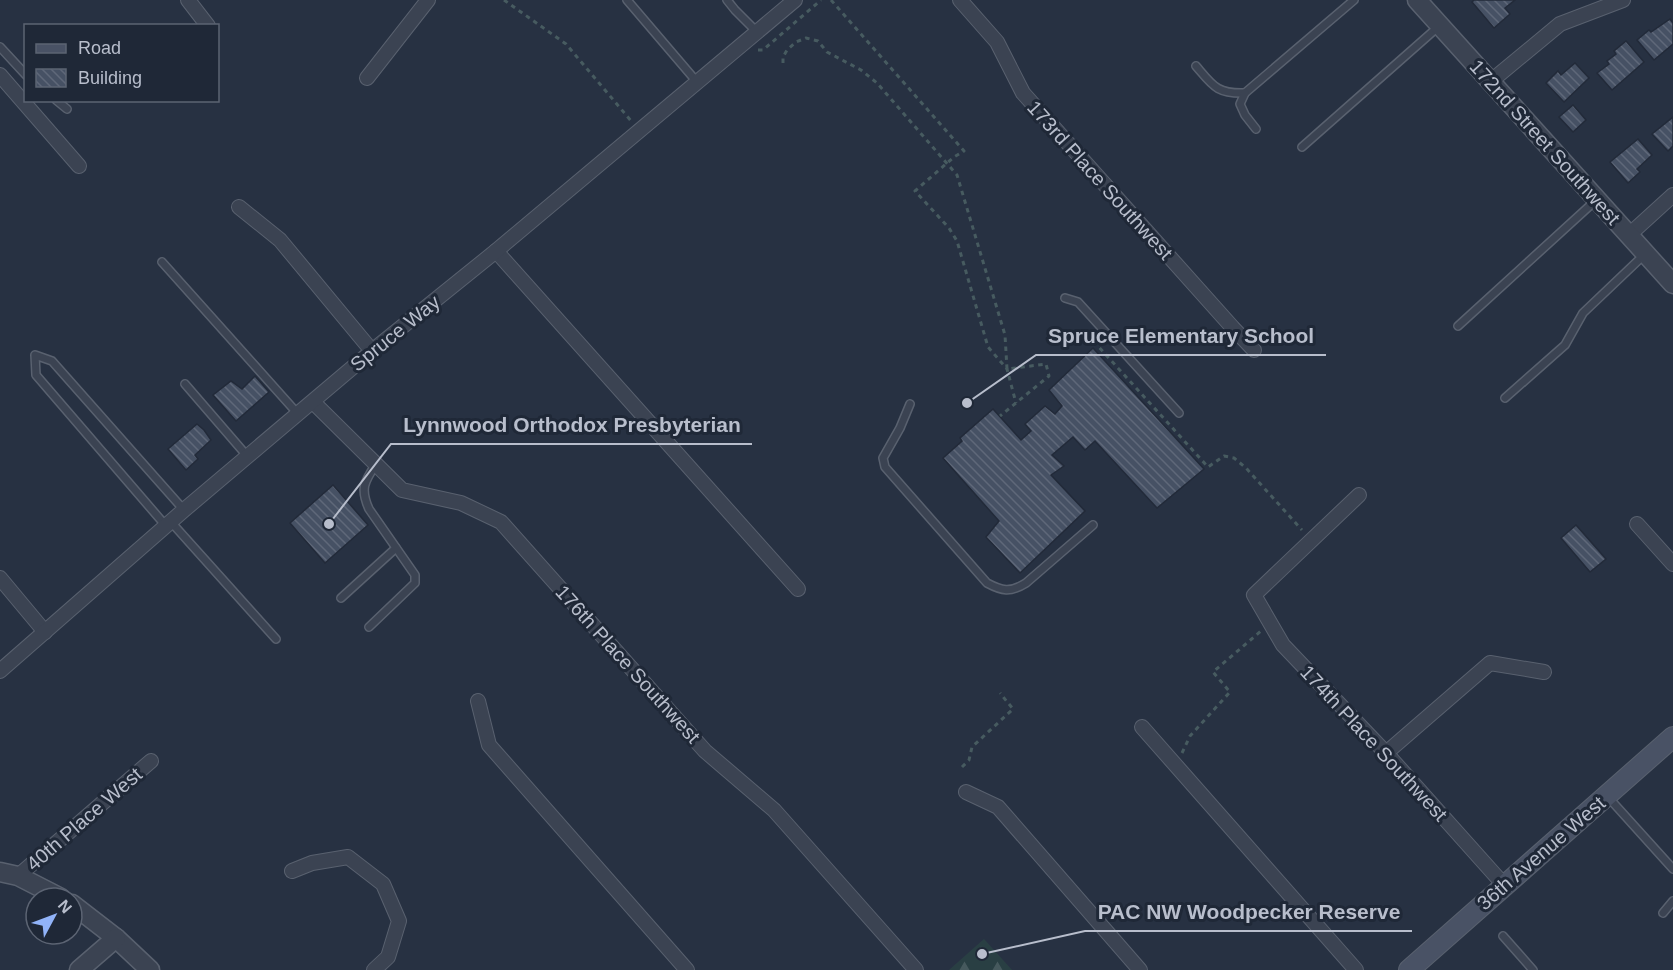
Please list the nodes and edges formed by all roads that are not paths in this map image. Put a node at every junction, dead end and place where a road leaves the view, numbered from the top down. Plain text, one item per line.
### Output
1 (188, 0) edge
2 (428, 0) edge
3 (627, 0) edge
4 (727, 0) edge
5 (795, 0) edge
6 (960, 0) edge
7 (1354, 0) edge
8 (1417, 0) edge
9 (1623, 0) edge
10 (206, 24) edge
11 (1440, 25) junction
12 (753, 36) junction
13 (0, 47) edge
14 (1196, 66) dead end
15 (24, 73) edge
16 (0, 75) edge
17 (367, 78) dead end
18 (697, 82) junction
19 (1490, 82) junction
20 (1245, 93) junction
21 (58, 102) edge
22 (67, 109) dead end
23 (1256, 129) dead end
24 (1302, 147) dead end
25 (78, 166) dead end
26 (1673, 195) edge
27 (1597, 199) junction
28 (239, 207) dead end
29 (1629, 235) junction
30 (496, 251) junction
31 (1646, 254) junction
32 (162, 262) dead end
33 (1673, 284) edge
34 (1065, 298) dead end
35 (1458, 326) dead end
36 (1254, 350) dead end
37 (372, 351) junction
38 (186, 384) dead end
39 (1504, 398) dead end
40 (313, 402) junction
41 (910, 404) dead end
42 (1179, 413) dead end
43 (299, 414) junction
44 (248, 457) junction
45 (376, 465) junction
46 (1359, 495) dead end
47 (184, 510) junction
48 (169, 524) junction
49 (1637, 524) dead end
50 (1094, 525) dead end
51 (396, 548) junction
52 (1673, 564) edge
53 (0, 578) edge
54 (798, 590) dead end
55 (341, 597) dead end
56 (369, 627) dead end
57 (45, 632) junction
58 (276, 639) dead end
59 (0, 671) edge
60 (1544, 672) dead end
61 (478, 701) dead end
62 (1142, 727) dead end
63 (1673, 737) edge
64 (1386, 753) junction
65 (151, 761) dead end
66 (966, 792) dead end
67 (1606, 795) junction
68 (1673, 869) edge
69 (292, 871) dead end
70 (0, 872) edge
71 (18, 876) junction
72 (1504, 885) junction
73 (38, 886) edge
74 (1673, 901) edge
75 (84, 913) edge
76 (1663, 913) dead end
77 (1503, 936) dead end
78 (116, 938) junction
79 (79, 970) edge
80 (150, 970) edge
81 (374, 970) edge
82 (687, 970) edge
83 (916, 970) edge
84 (1140, 970) edge
85 (1356, 970) edge
86 (1409, 970) edge
87 (1533, 970) edge

1 - 10 street
2 - 17 street
3 - 18 lane
4 - 12 lane
5 - 12 street, Spruce Way
6 - 36 street, 173rd Place Southwest
7 - 20 lane
8 - 11 street, 172nd Street Southwest
9 - 19 street
11 - 19 street, 172nd Street Southwest
11 - 24 lane
12 - 18 street, Spruce Way
13 - 15 lane
14 - 20 lane
16 - 25 street
18 - 30 street, Spruce Way
19 - 27 street, 172nd Street Southwest
20 - 23 lane
21 - 22 lane
26 - 29 street
27 - 29 street, 172nd Street Southwest
27 - 35 lane
28 - 37 street
29 - 31 street, 172nd Street Southwest
30 - 37 street, Spruce Way
30 - 54 street
31 - 33 street, 172nd Street Southwest
31 - 39 lane
32 - 43 lane
34 - 42 lane
37 - 40 street, Spruce Way
38 - 44 lane
40 - 43 street, Spruce Way
40 - 45 street, 176th Place Southwest
41 - 50 lane
43 - 44 street, Spruce Way
44 - 47 street, Spruce Way
45 - 51 lane
45 - 83 street, 176th Place Southwest
46 - 64 street, 174th Place Southwest
47 - 48 street, Spruce Way
47 - 48 lane
48 - 57 street, Spruce Way
48 - 58 lane
49 - 52 street
51 - 55 lane
51 - 56 lane
53 - 57 street
57 - 59 street, Spruce Way
60 - 64 street
61 - 82 street
62 - 85 street
63 - 67 main road, 36th Avenue West
64 - 72 street, 174th Place Southwest
65 - 71 street, 40th Place West
66 - 84 street
67 - 68 lane
67 - 72 main road, 36th Avenue West
69 - 81 street
70 - 71 street
71 - 73 street
72 - 86 main road, 36th Avenue West
74 - 76 lane
75 - 78 street
77 - 87 lane
78 - 79 street
78 - 80 street

